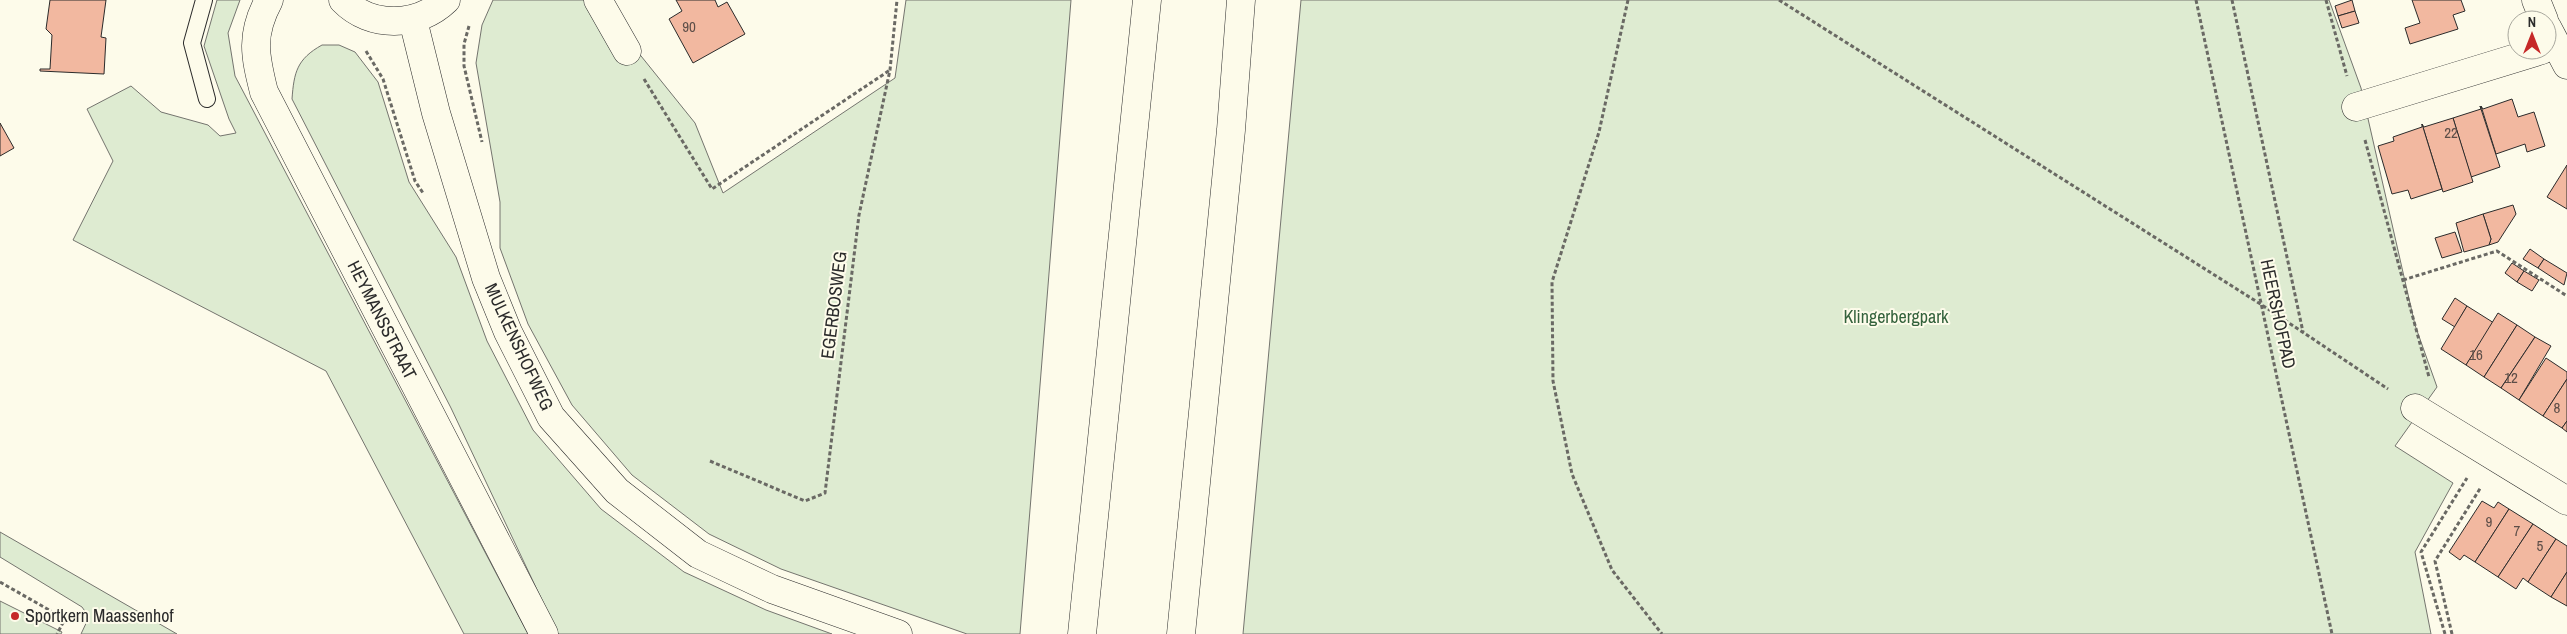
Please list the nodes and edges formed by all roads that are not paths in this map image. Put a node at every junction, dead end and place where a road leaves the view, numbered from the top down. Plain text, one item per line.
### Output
1 (204, 0) edge
2 (269, 0) edge
3 (343, 0) edge
4 (446, 0) edge
5 (598, 0) edge
6 (1148, 0) edge
7 (1241, 0) edge
8 (413, 20) junction
9 (627, 51) road end
10 (2510, 60) edge
11 (207, 99) dead end
12 (2356, 107) road end
13 (2415, 408) road end
14 (2567, 501) edge
15 (544, 634) edge
16 (898, 634) edge
17 (1082, 634) edge
18 (1181, 634) edge

1 - 11 lane
2 - 15 main road, HEYMANSSTRAAT
3 - 8 main road
4 - 8 main road
5 - 9 main road
6 - 17 main road
7 - 18 main road
8 - 16 main road, MULKENSHOFWEG
10 - 12 main road
13 - 14 main road

